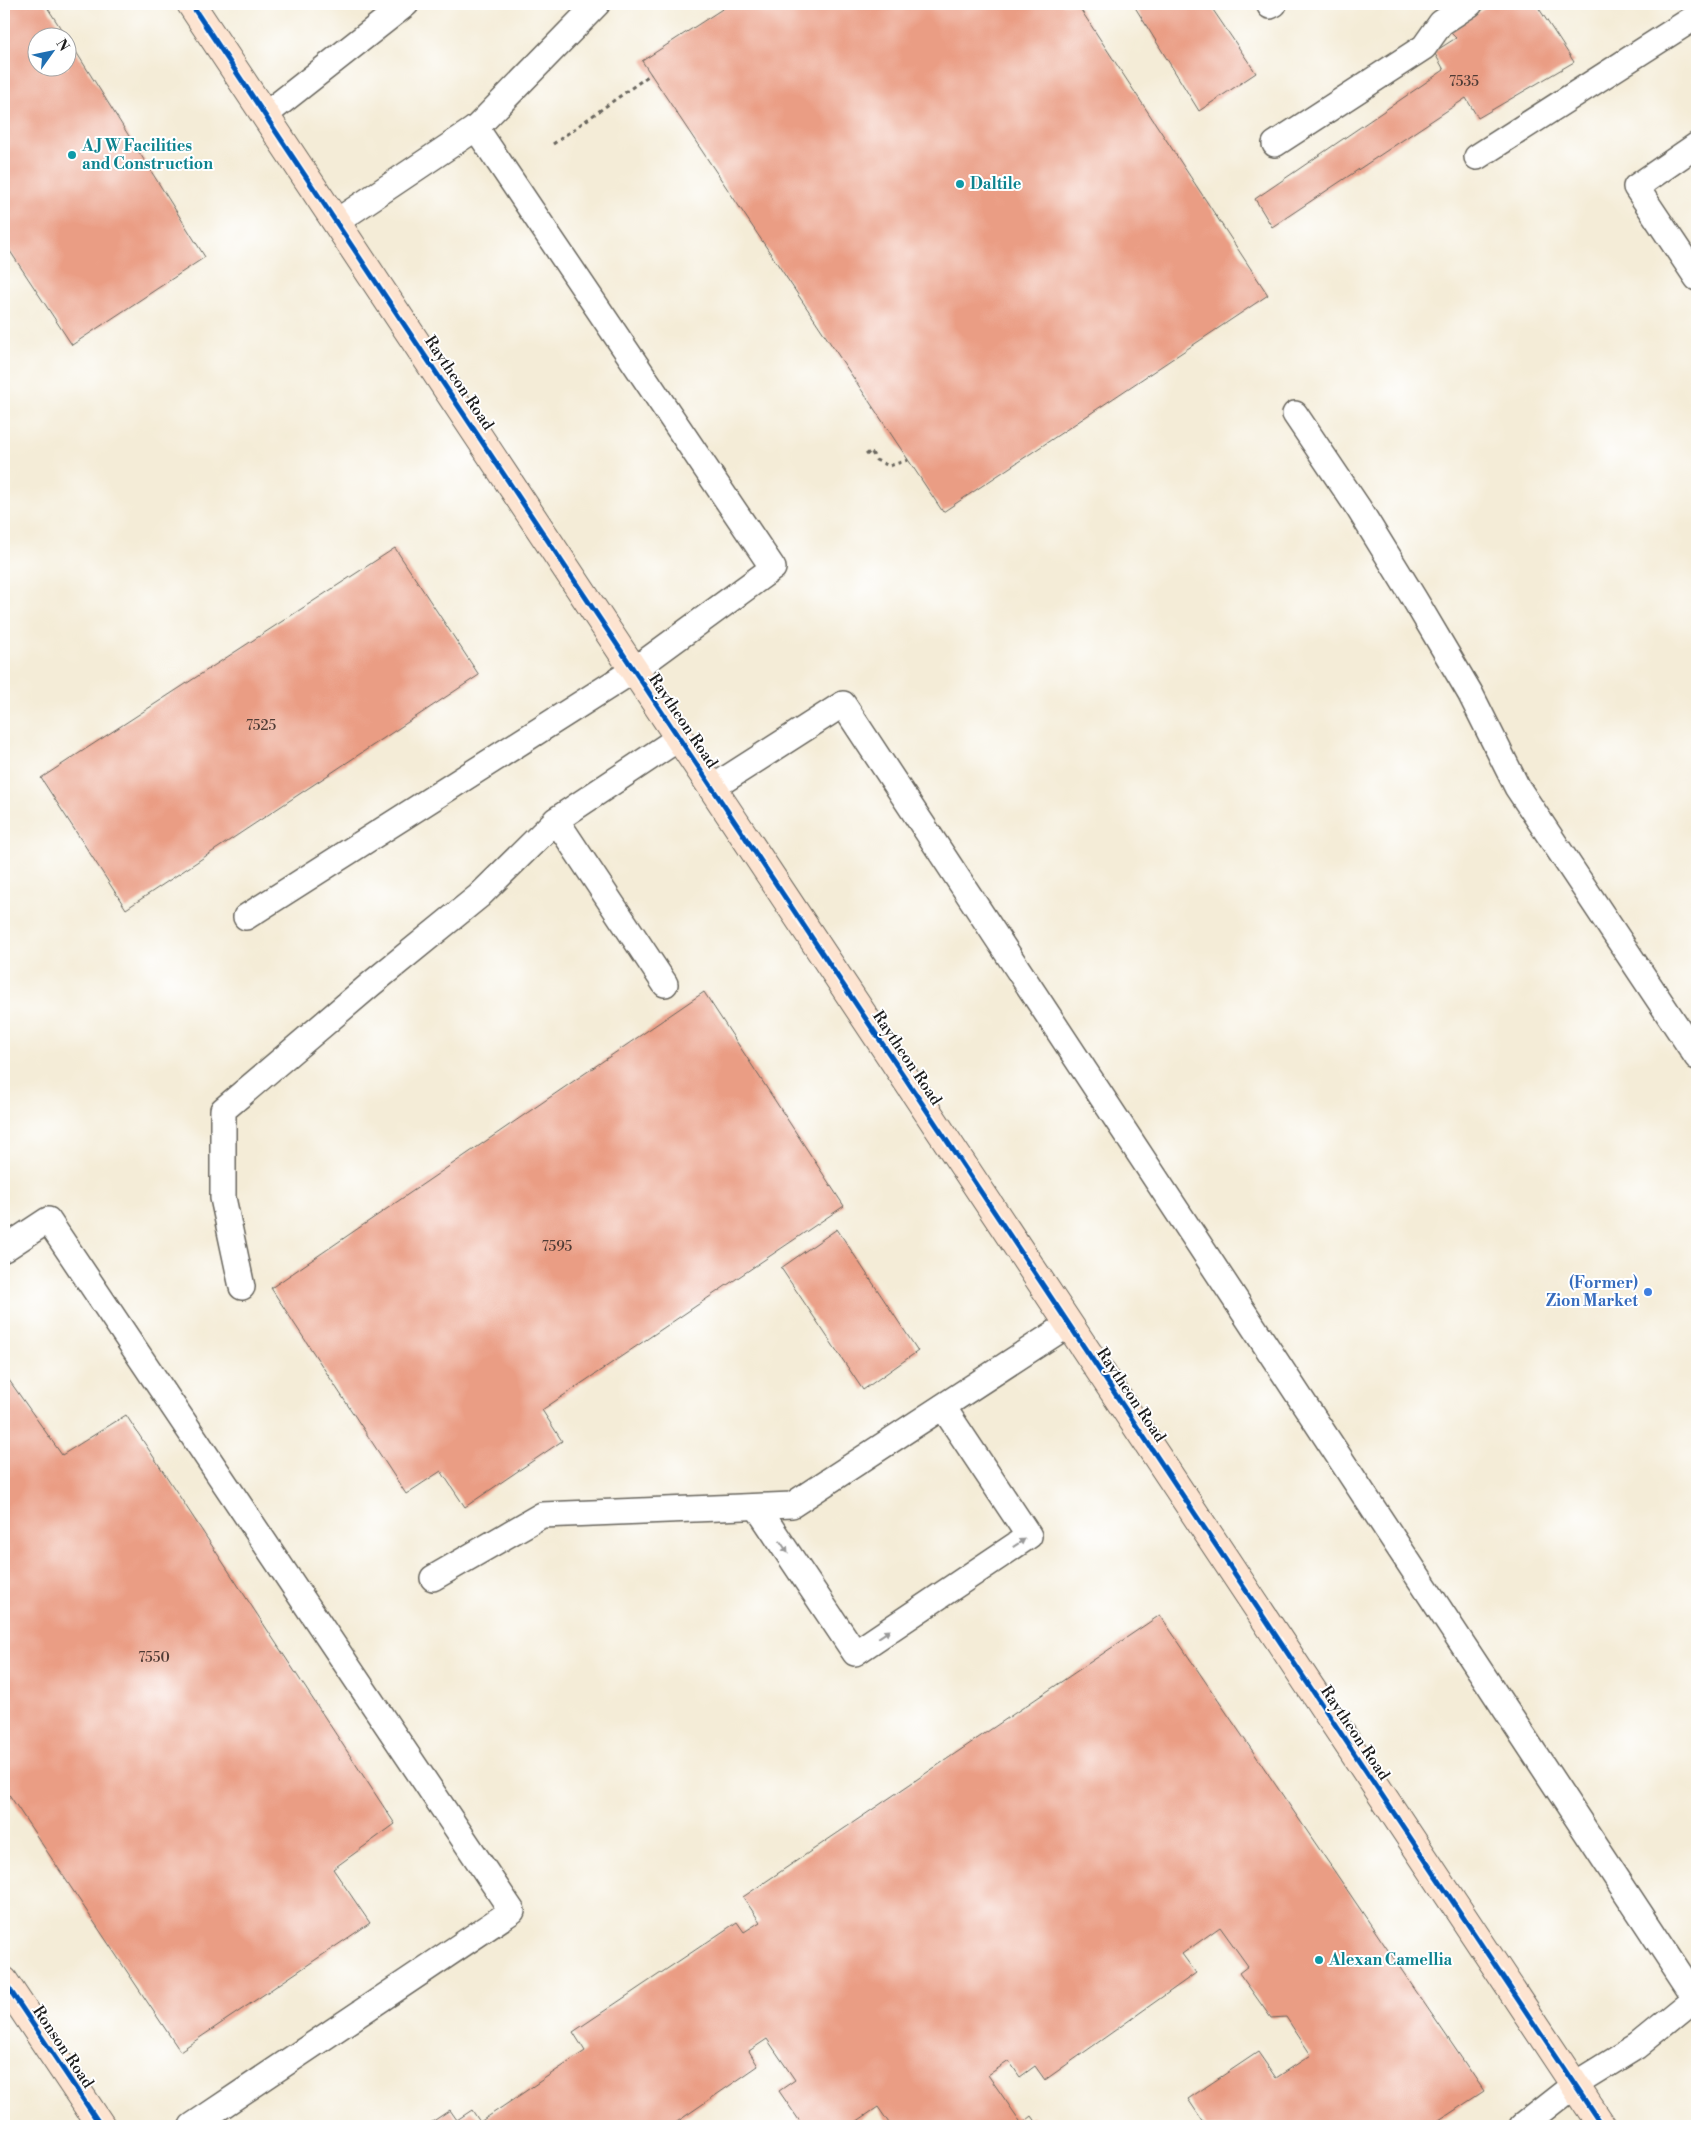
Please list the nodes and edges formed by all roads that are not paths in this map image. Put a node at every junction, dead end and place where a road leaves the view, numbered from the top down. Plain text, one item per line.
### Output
1 (191, 4) edge
2 (406, 4) edge
3 (597, 4) edge
4 (1470, 4) edge
5 (1697, 16) edge
6 (265, 115) junction
7 (476, 128) junction
8 (1275, 144) dead end
9 (1697, 145) edge
10 (1477, 157) dead end
11 (336, 222) junction
12 (1697, 278) edge
13 (1295, 414) dead end
14 (634, 670) junction
15 (679, 738) junction
16 (712, 788) junction
17 (556, 820) junction
18 (246, 917) dead end
19 (665, 984) dead end
20 (1697, 1058) edge
21 (4, 1249) edge
22 (242, 1287) dead end
23 (1069, 1324) junction
24 (943, 1406) junction
25 (757, 1507) junction
26 (433, 1578) dead end
27 (4, 1981) edge
28 (1697, 1998) edge
29 (1574, 2085) junction
30 (100, 2126) edge
31 (192, 2126) edge
32 (1522, 2126) edge
33 (1602, 2126) edge

1 - 6 street, Raytheon Road
2 - 6 lane
3 - 7 lane
4 - 8 lane
5 - 10 lane
6 - 11 street, Raytheon Road
7 - 11 lane
7 - 14 lane
9 - 12 lane
11 - 14 street, Raytheon Road
13 - 20 lane
14 - 15 street, Raytheon Road
14 - 18 lane
15 - 16 street, Raytheon Road
15 - 17 lane
16 - 23 street, Raytheon Road
16 - 28 lane
17 - 19 lane
17 - 22 lane
21 - 31 lane
23 - 24 lane
23 - 29 street, Raytheon Road
24 - 25 lane
25 -> 24 lane
25 - 26 lane
27 - 30 street, Ronson Road
28 - 29 lane
29 - 32 lane
29 - 33 street, Raytheon Road

